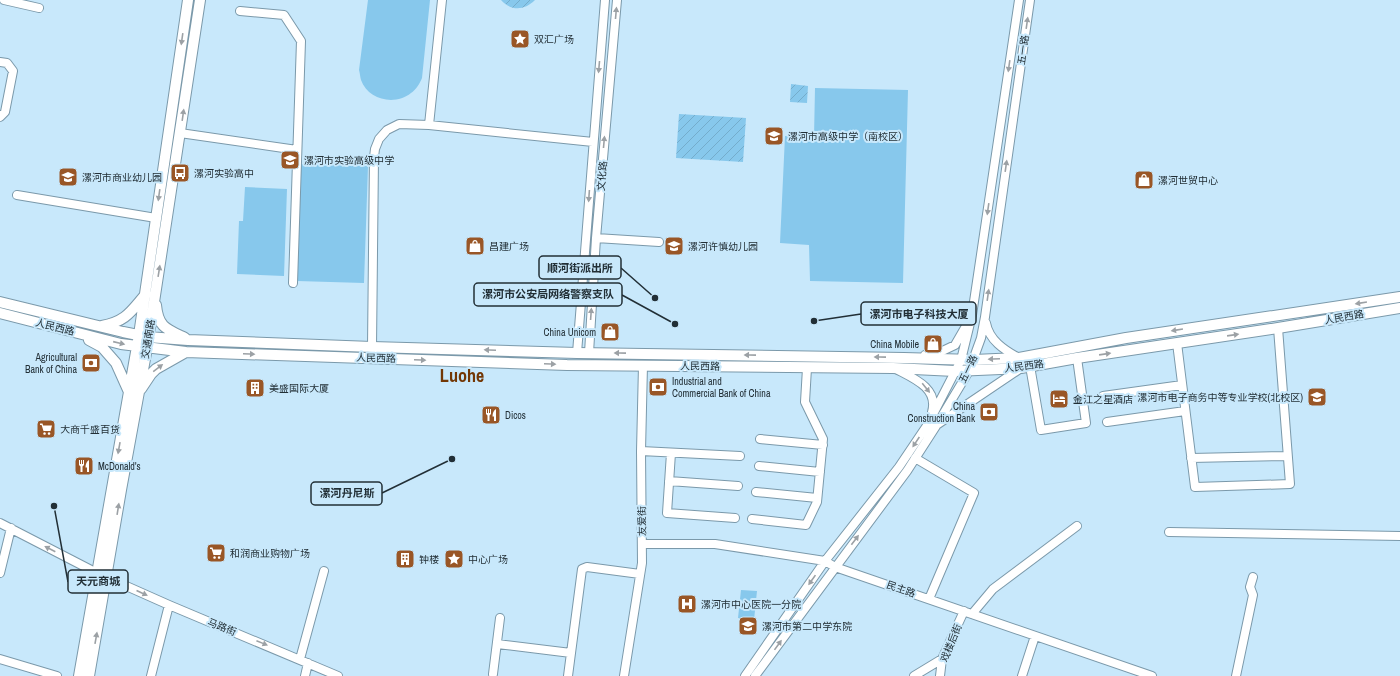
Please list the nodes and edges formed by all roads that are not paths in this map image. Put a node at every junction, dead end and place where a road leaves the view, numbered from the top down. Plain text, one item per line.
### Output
1 (4, 0) edge
2 (188, 0) edge
3 (200, 0) edge
4 (442, 0) edge
5 (605, 0) edge
6 (617, 0) edge
7 (1019, 0) edge
8 (1030, 0) edge
9 (39, 8) dead end
10 (240, 11) dead end
11 (0, 62) edge
12 (0, 117) edge
13 (429, 125) junction
14 (180, 133) junction
15 (593, 142) junction
16 (297, 150) junction
17 (17, 195) dead end
18 (156, 218) junction
19 (596, 238) junction
20 (659, 242) dead end
21 (293, 283) dead end
22 (150, 294) junction
23 (1400, 297) edge
24 (0, 302) edge
25 (1400, 308) edge
26 (1383, 310) junction
27 (1400, 312) edge
28 (0, 313) edge
29 (972, 315) junction
30 (985, 317) junction
31 (100, 326) junction
32 (1278, 328) junction
33 (71, 331) junction
34 (144, 336) junction
35 (188, 340) junction
36 (578, 341) junction
37 (589, 342) junction
38 (1177, 343) junction
39 (142, 347) junction
40 (372, 347) junction
41 (186, 352) junction
42 (577, 353) junction
43 (588, 353) junction
44 (904, 358) junction
45 (1077, 358) junction
46 (961, 360) junction
47 (974, 360) junction
48 (1024, 364) junction
49 (644, 365) junction
50 (807, 368) junction
51 (893, 368) junction
52 (969, 371) junction
53 (955, 372) junction
54 (1182, 385) junction
55 (134, 393) junction
56 (1103, 396) dead end
57 (1185, 411) junction
58 (1107, 422) dead end
59 (932, 425) junction
60 (760, 439) dead end
61 (823, 445) junction
62 (641, 451) junction
63 (671, 452) junction
64 (740, 456) dead end
65 (1287, 456) junction
66 (915, 458) junction
67 (1191, 458) junction
68 (759, 466) dead end
69 (820, 472) junction
70 (669, 481) junction
71 (738, 486) dead end
72 (756, 492) dead end
73 (817, 498) junction
74 (735, 518) dead end
75 (752, 519) dead end
76 (0, 523) edge
77 (1077, 526) dead end
78 (11, 528) junction
79 (1169, 532) dead end
80 (1400, 536) edge
81 (642, 544) junction
82 (825, 561) junction
83 (835, 567) junction
84 (324, 571) dead end
85 (0, 573) edge
86 (640, 574) junction
87 (102, 575) junction
88 (1253, 577) dead end
89 (929, 599) junction
90 (169, 605) junction
91 (964, 611) junction
92 (972, 614) junction
93 (500, 618) dead end
94 (1034, 636) junction
95 (497, 644) junction
96 (571, 653) junction
97 (0, 659) edge
98 (300, 659) junction
99 (942, 659) junction
100 (308, 663) junction
101 (493, 674) dead end
102 (58, 676) edge
103 (79, 676) edge
104 (89, 676) edge
105 (151, 676) edge
106 (305, 676) edge
107 (338, 676) edge
108 (568, 676) edge
109 (624, 676) edge
110 (745, 676) edge
111 (755, 676) edge
112 (914, 676) edge
113 (940, 676) edge
114 (1022, 676) edge
115 (1152, 676) edge
116 (1236, 676) edge

1 - 9 street
2 -> 18 main road, 交通南路
14 -> 3 main road, 交通南路
4 - 13 street
5 -> 15 street, 文化路
19 -> 6 street, 文化路
7 -> 29 street, 五一路
30 -> 8 street, 五一路
10 - 16 street
11 - 12 street
13 - 15 street
13 - 40 street
14 - 16 street
22 -> 14 main road, 交通南路
15 -> 36 street, 文化路
16 - 21 street
17 - 18 street
18 - 22 main road, 交通南路
19 - 20 street
37 -> 19 street, 文化路
22 - 31 main road
22 - 34 main road, 交通南路
22 - 35 main road
23 -> 48 main road, 人民西路
24 - 31 main road, 人民西路
25 - 26 main road, 人民西路
26 - 27 main road
26 - 32 main road, 人民西路
28 - 33 main road, 人民西路
29 - 44 street
29 - 46 street, 五一路
30 - 47 street, 五一路
30 - 48 street
31 - 34 main road, 人民西路
38 -> 32 main road, 人民西路
32 - 65 street
33 -> 39 main road, 人民西路
33 - 55 main road
34 - 35 main road, 人民西路
34 - 39 main road, 交通南路
35 - 40 main road, 人民西路
36 - 37 street
36 - 42 street, 文化路
37 - 43 street, 文化路
45 -> 38 main road, 人民西路
38 - 54 street
39 - 41 main road, 人民西路
39 - 55 main road, 交通南路
42 -> 40 main road, 人民西路
41 -> 49 main road, 人民西路
55 -> 41 main road
42 - 43 main road, 人民西路
44 -> 43 main road, 人民西路
44 - 46 main road, 人民西路
45 - 48 main road, 人民西路
45 - 48 street
46 - 47 main road, 人民西路
46 - 53 street, 五一路
48 -> 47 main road, 人民西路
47 - 52 street, 五一路
48 - 52 main road, 人民西路
48 - 59 street
49 - 50 main road, 人民西路
49 - 62 street, 友爱街
50 - 51 main road, 人民西路
50 - 61 street
51 - 53 main road, 人民西路
51 -> 59 street
52 - 53 main road, 人民西路
52 - 59 street, 五一路
53 - 59 street, 五一路
54 - 56 street
54 - 57 street
55 - 87 main road, 交通南路
57 - 58 street
57 - 67 street
59 - 66 street, 五一路
59 -> 82 street, 五一路
60 - 61 street
61 - 69 street
62 - 63 street
62 - 81 street, 友爱街
63 - 64 street
63 - 70 street
65 - 67 street
65 - 67 street
83 -> 66 street, 五一路
66 - 89 street
68 - 69 street
69 - 73 street
70 - 71 street
70 - 74 street
72 - 73 street
73 - 75 street
76 - 78 street, 马路街
77 - 92 street
78 - 85 street
87 -> 78 street, 马路街
79 - 80 street
81 - 82 street, 民主路
81 - 86 street, 友爱街
82 - 83 street, 民主路
82 -> 110 street, 五一路
83 - 89 street, 民主路
111 -> 83 street, 五一路
84 - 98 street
86 - 96 street
86 - 109 street, 友爱街
87 -> 90 street, 马路街
87 - 103 main road, 交通南路
104 -> 87 main road, 交通南路
88 - 116 street
89 - 91 street, 民主路
90 -> 98 street, 马路街
90 - 105 street
91 - 92 street, 民主路
91 - 99 street, 戏楼后街
92 - 94 street, 民主路
93 - 95 street
94 - 114 street
94 - 115 street, 民主路
95 - 96 street
95 - 101 street
96 - 108 street
97 - 102 street
98 - 100 street, 马路街
99 - 112 street
99 - 113 street, 戏楼后街
100 - 106 street
100 - 107 street, 马路街

